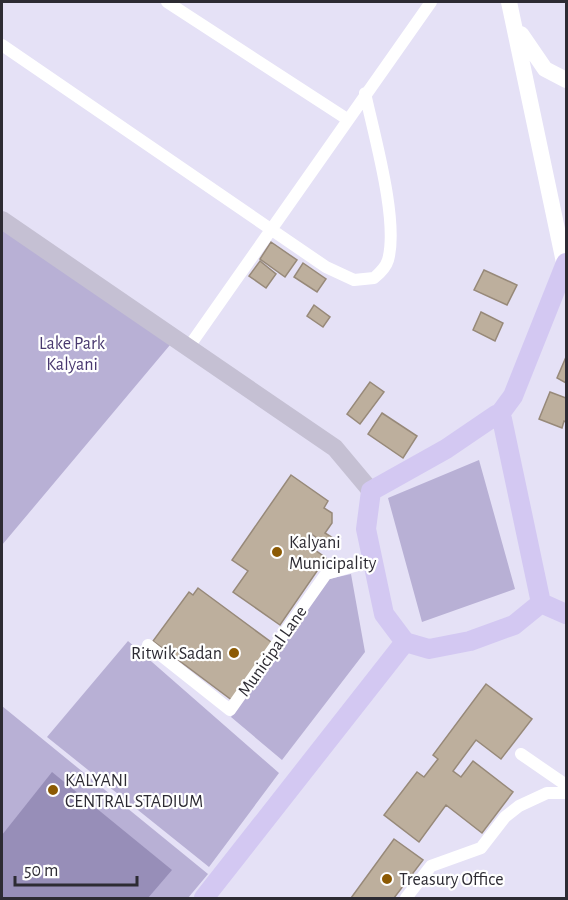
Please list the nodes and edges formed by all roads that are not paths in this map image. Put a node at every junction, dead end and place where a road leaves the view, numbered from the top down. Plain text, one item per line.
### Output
1 (167, 2) edge
2 (431, 2) edge
3 (509, 2) edge
4 (513, 20) junction
5 (2, 45) edge
6 (567, 80) edge
7 (365, 93) junction
8 (347, 119) junction
9 (2, 220) edge
10 (269, 230) junction
11 (566, 265) edge
12 (188, 348) junction
13 (499, 415) junction
14 (371, 491) junction
15 (372, 561) junction
16 (541, 603) junction
17 (567, 614) edge
18 (405, 642) junction
19 (148, 645) dead end
20 (521, 754) dead end
21 (567, 785) edge
22 (567, 793) edge
23 (204, 898) edge
24 (406, 898) edge

1 - 8 street
2 - 7 street
3 - 4 street
4 - 6 street
4 - 11 street
5 - 10 street
7 - 8 street
7 - 10 street
8 - 10 street
9 - 12 main road
10 - 12 street
11 - 13 main road
12 - 14 main road
13 - 14 main road
13 - 16 main road
14 - 15 main road
15 - 18 main road
15 - 19 street, Municipal Lane
16 - 17 main road
16 - 18 main road
18 - 23 main road
20 - 21 street
22 - 24 street

